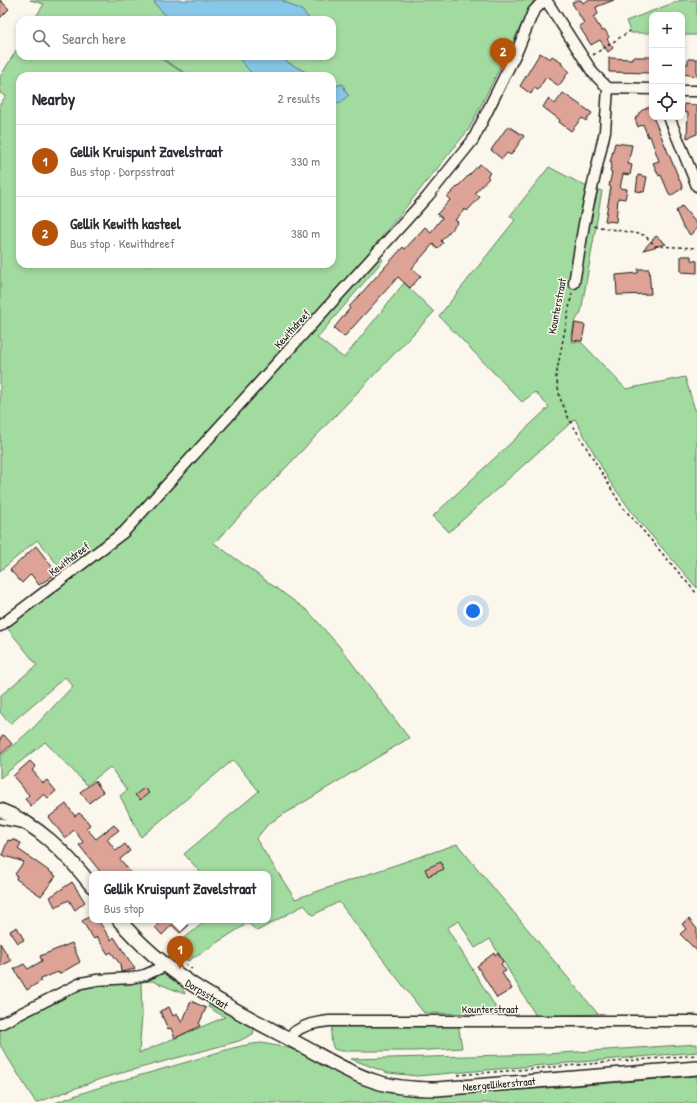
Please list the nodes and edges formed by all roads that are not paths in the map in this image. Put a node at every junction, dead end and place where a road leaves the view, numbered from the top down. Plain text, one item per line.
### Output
1 (545, 0) edge
2 (608, 88) junction
3 (649, 89) edge
4 (685, 91) edge
5 (697, 91) edge
6 (670, 120) edge
7 (697, 186) edge
8 (574, 283) road end
9 (0, 626) edge
10 (0, 810) edge
11 (0, 821) edge
12 (32, 827) junction
13 (89, 882) edge
14 (122, 923) edge
15 (165, 966) junction
16 (697, 1020) edge
17 (0, 1024) edge
18 (288, 1038) junction
19 (697, 1068) edge

1 - 2 street
1 - 9 street, Kewithdreef
2 - 3 street
2 - 8 street, Kounterstraat
4 - 5 street
6 - 7 street
10 - 12 street
11 - 12 lane
12 - 13 street
14 - 15 street, Dorpsstraat
15 - 17 street
15 - 18 street, Dorpsstraat
16 - 18 street, Kounterstraat
18 - 19 street, Neergellikerstraat

